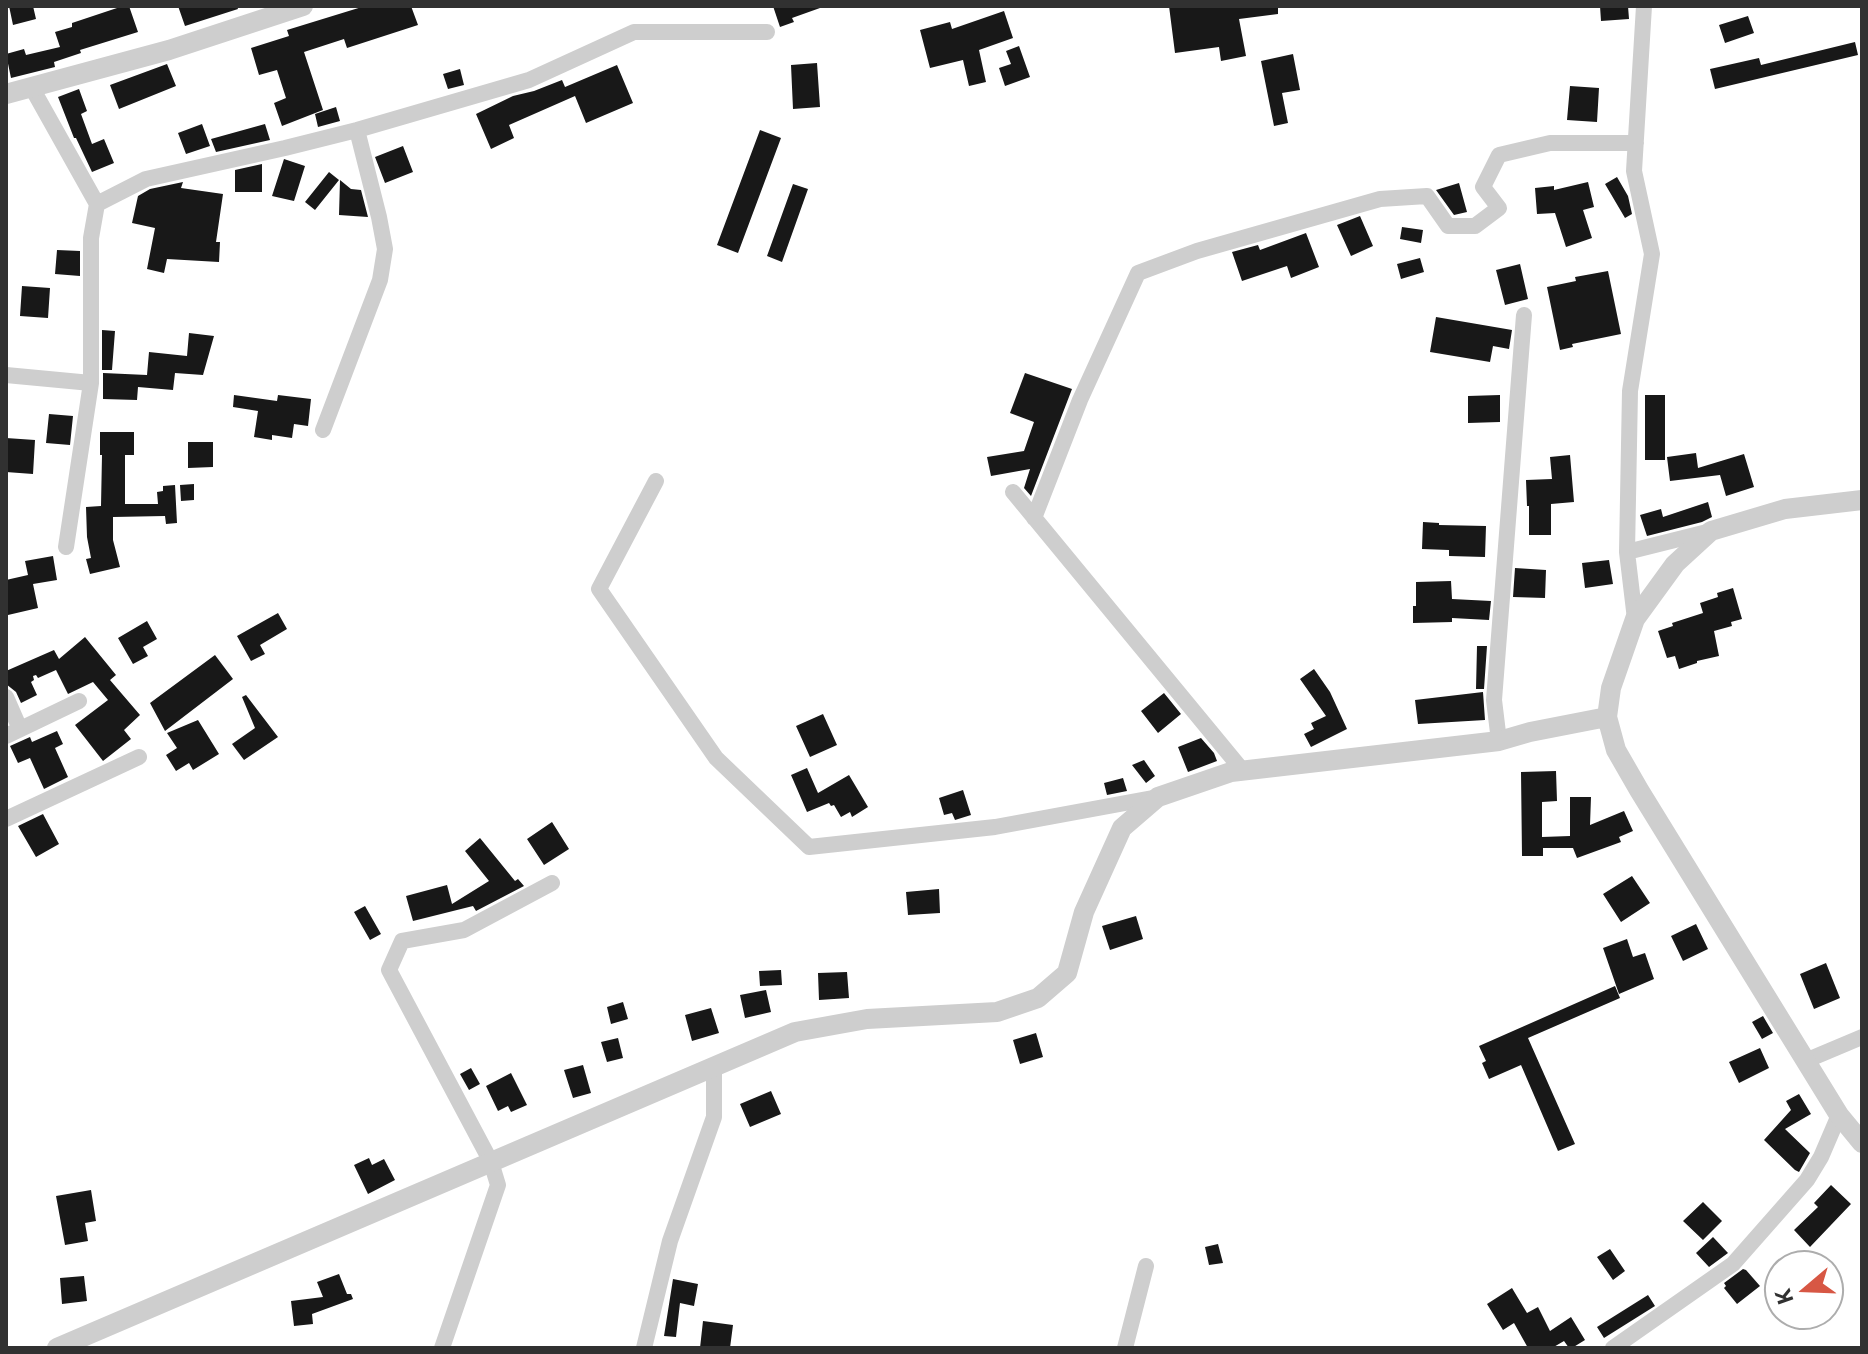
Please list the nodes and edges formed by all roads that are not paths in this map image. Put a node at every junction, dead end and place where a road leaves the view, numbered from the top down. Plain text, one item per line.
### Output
1 (303, 6) edge
2 (1644, 6) edge
3 (767, 32) dead end
4 (32, 88) junction
5 (6, 94) edge
6 (357, 130) junction
7 (1636, 143) junction
8 (97, 204) junction
9 (1524, 315) dead end
10 (6, 375) edge
11 (91, 383) junction
12 (323, 430) dead end
13 (656, 481) dead end
14 (1013, 492) dead end
15 (1862, 500) edge
16 (1034, 518) junction
17 (1711, 531) junction
18 (66, 547) dead end
19 (1627, 552) junction
20 (1635, 619) junction
21 (6, 697) edge
22 (79, 701) dead end
23 (1607, 717) junction
24 (13, 733) edge
25 (1499, 741) junction
26 (139, 757) dead end
27 (1243, 771) junction
28 (1158, 797) junction
29 (6, 819) edge
30 (552, 883) dead end
31 (1862, 1037) edge
32 (1805, 1061) junction
33 (714, 1067) junction
34 (1839, 1115) junction
35 (1862, 1143) edge
36 (491, 1162) junction
37 (1146, 1266) dead end
38 (57, 1348) edge
39 (442, 1348) edge
40 (644, 1348) edge
41 (1125, 1348) edge
42 (1613, 1348) edge

1 - 4 street
2 - 7 street
3 - 6 street
4 - 5 street
4 - 8 street
6 - 8 street
6 - 12 street
7 - 16 street
7 - 19 street
8 - 11 street
9 - 25 street
10 - 11 street
11 - 18 street
13 - 28 street
14 - 16 street
15 - 17 street
16 - 27 street
17 - 19 street
17 - 20 street
19 - 20 street
20 - 23 street
21 - 24 street
22 - 24 street
23 - 25 street
23 - 32 street
25 - 27 street
26 - 29 street
27 - 28 street
28 - 33 street
30 - 36 street
31 - 32 street
32 - 34 street
33 - 36 street
33 - 40 street
34 - 35 street
34 - 42 street
36 - 38 street
36 - 39 street
37 - 41 street

